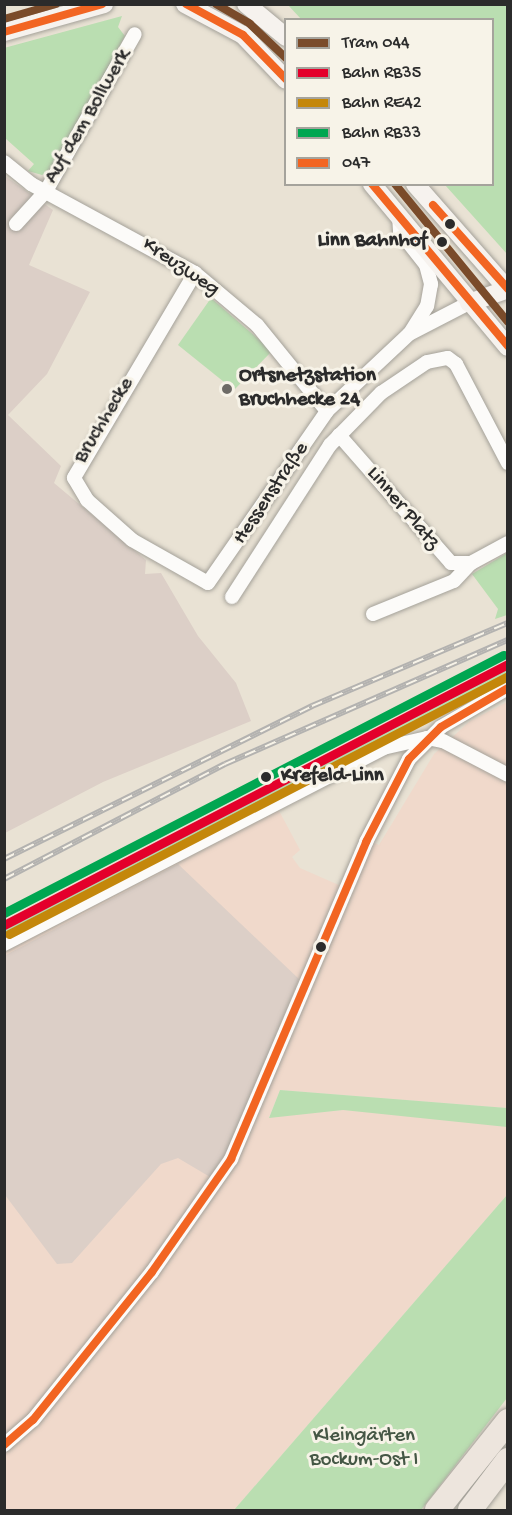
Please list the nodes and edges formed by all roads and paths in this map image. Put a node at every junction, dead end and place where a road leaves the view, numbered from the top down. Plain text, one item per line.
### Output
1 (104, 4) edge
2 (185, 4) edge
3 (246, 4) edge
4 (4, 32) edge
5 (135, 34) dead end
6 (284, 36) edge
7 (284, 80) edge
8 (4, 162) edge
9 (374, 186) edge
10 (384, 186) edge
11 (416, 186) edge
12 (46, 191) junction
13 (399, 216) junction
14 (16, 224) dead end
15 (195, 273) junction
16 (497, 295) edge
17 (410, 334) junction
18 (507, 347) edge
19 (327, 411) junction
20 (339, 435) junction
21 (507, 463) edge
22 (507, 543) edge
23 (471, 563) junction
24 (213, 581) joint
25 (232, 597) dead end
26 (373, 614) dead end
27 (507, 688) edge
28 (426, 738) junction
29 (507, 775) edge
30 (4, 944) edge
31 (507, 1421) edge
32 (4, 1445) edge
33 (507, 1460) edge
34 (436, 1510) edge
35 (470, 1510) edge

1 - 4 main road
2 - 7 main road
3 - 6 main road
5 - 12 street, Auf dem Bollwerk
8 - 12 street, Kreuzweg
9 - 13 main road
10 - 16 street
11 - 16 main road
12 - 14 street, Auf dem Bollwerk
12 - 15 street, Kreuzweg
13 - 16 main road
13 - 17 street, Hessenstraße
15 - 19 street, Kreuzweg
15 - 24 street, Bruchhecke
16 - 17 street, Hessenstraße
16 - 18 main road
17 - 19 street, Hessenstraße
19 - 24 street, Hessenstraße
20 - 21 street
20 - 23 street, Linner Platz
20 - 25 street
22 - 23 street
23 - 26 street
27 - 28 street
28 - 29 street
28 - 30 street
28 - 32 street
31 - 34 highway
33 - 35 highway

